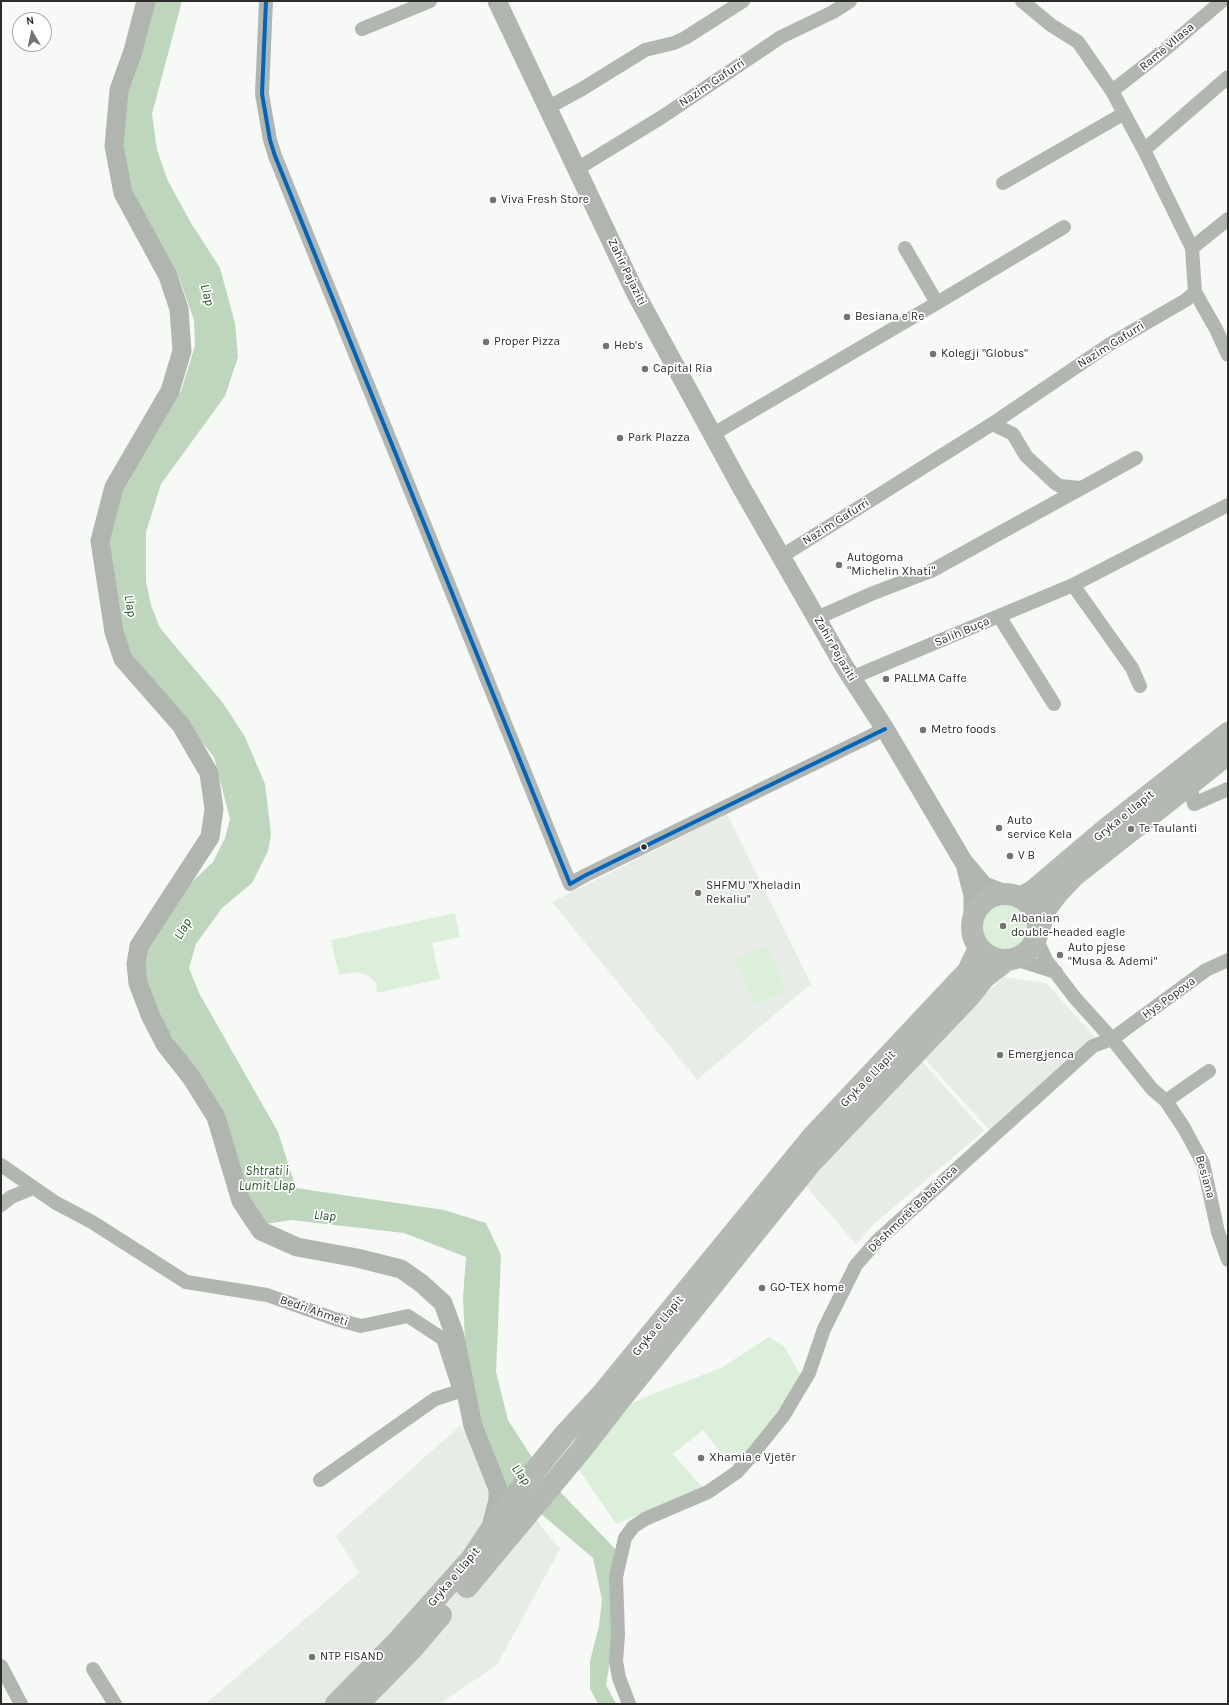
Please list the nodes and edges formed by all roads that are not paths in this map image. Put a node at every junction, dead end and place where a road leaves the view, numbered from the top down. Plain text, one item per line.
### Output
1 (146, 1) edge
2 (266, 1) edge
3 (430, 1) edge
4 (743, 1) edge
5 (850, 1) edge
6 (1022, 1) edge
7 (1222, 1) edge
8 (502, 3) edge
9 (362, 29) dead end
10 (1228, 77) edge
11 (1112, 91) junction
12 (547, 108) junction
13 (1123, 114) junction
14 (1144, 150) junction
15 (577, 170) junction
16 (1003, 183) dead end
17 (1228, 219) edge
18 (1064, 226) dead end
19 (906, 248) dead end
20 (1192, 248) junction
21 (1195, 292) junction
22 (937, 303) junction
23 (1227, 348) edge
24 (992, 424) junction
25 (712, 433) junction
26 (1136, 458) dead end
27 (1080, 488) junction
28 (1227, 506) edge
29 (782, 556) junction
30 (1073, 584) junction
31 (999, 616) junction
32 (817, 618) junction
33 (852, 678) junction
34 (1140, 686) dead end
35 (1054, 704) dead end
36 (885, 729) junction
37 (1228, 733) edge
38 (1228, 754) edge
39 (1190, 783) junction
40 (1228, 789) edge
41 (963, 861) junction
42 (1012, 896) junction
43 (973, 917) junction
44 (1037, 935) junction
45 (979, 948) junction
46 (1011, 960) junction
47 (1228, 960) edge
48 (1056, 972) junction
49 (1112, 1039) junction
50 (1209, 1071) dead end
51 (1166, 1102) junction
52 (1, 1165) edge
53 (33, 1188) junction
54 (1, 1205) edge
55 (1228, 1260) edge
56 (320, 1480) dead end
57 (500, 1507) junction
58 (1, 1666) edge
59 (93, 1670) dead end
60 (4, 1682) edge
61 (21, 1704) edge
62 (115, 1704) edge
63 (336, 1704) edge
64 (358, 1704) edge
65 (629, 1704) edge

1 - 57 main road
2 - 36 street
3 - 9 street
4 - 12 street
5 - 15 street, Nazim Gafurri
6 - 11 street
7 - 11 street, Ramë Vllasa
8 - 12 main road, Zahir Pajaziti
10 - 14 street
11 - 13 street
12 - 15 main road, Zahir Pajaziti
13 - 14 street
13 - 16 street
14 - 20 street
15 - 25 main road, Zahir Pajaziti
17 - 20 street
18 - 22 street
19 - 22 street
20 - 21 street
21 - 23 street
21 - 24 street, Nazim Gafurri
22 - 25 street
24 - 27 street
24 - 29 street, Nazim Gafurri
25 - 29 main road, Zahir Pajaziti
26 - 27 street
27 - 32 street
28 - 30 street, Salih Buça
29 - 32 main road, Zahir Pajaziti
30 - 31 street, Salih Buça
30 - 34 street
31 - 33 street, Salih Buça
31 - 35 street
32 - 33 main road, Zahir Pajaziti
33 - 36 main road, Zahir Pajaziti
36 - 41 main road, Zahir Pajaziti
37 - 42 main road, Gryka e Llapit
38 - 39 main road, Gryka e Llapit
39 - 40 street
39 - 44 main road, Gryka e Llapit
41 - 42 main road, Zahir Pajaziti
41 - 43 main road, Zahir Pajaziti
42 - 43 main road
42 - 44 main road
43 - 45 main road
44 - 46 main road
44 - 48 street, Besiana
45 - 46 main road
45 - 57 main road, Gryka e Llapit
46 - 48 street
46 - 64 main road, Gryka e Llapit
47 - 49 street, Hys Popova
48 - 49 street, Besiana
49 - 51 street, Besiana
49 - 65 street, Dëshmorët Babatinca
50 - 51 street
51 - 55 street, Besiana
52 - 53 street, Bedri Ahmeti
53 - 54 street
53 - 56 street, Bedri Ahmeti
57 - 63 main road, Gryka e Llapit
58 - 60 street
59 - 62 street
60 - 61 street

